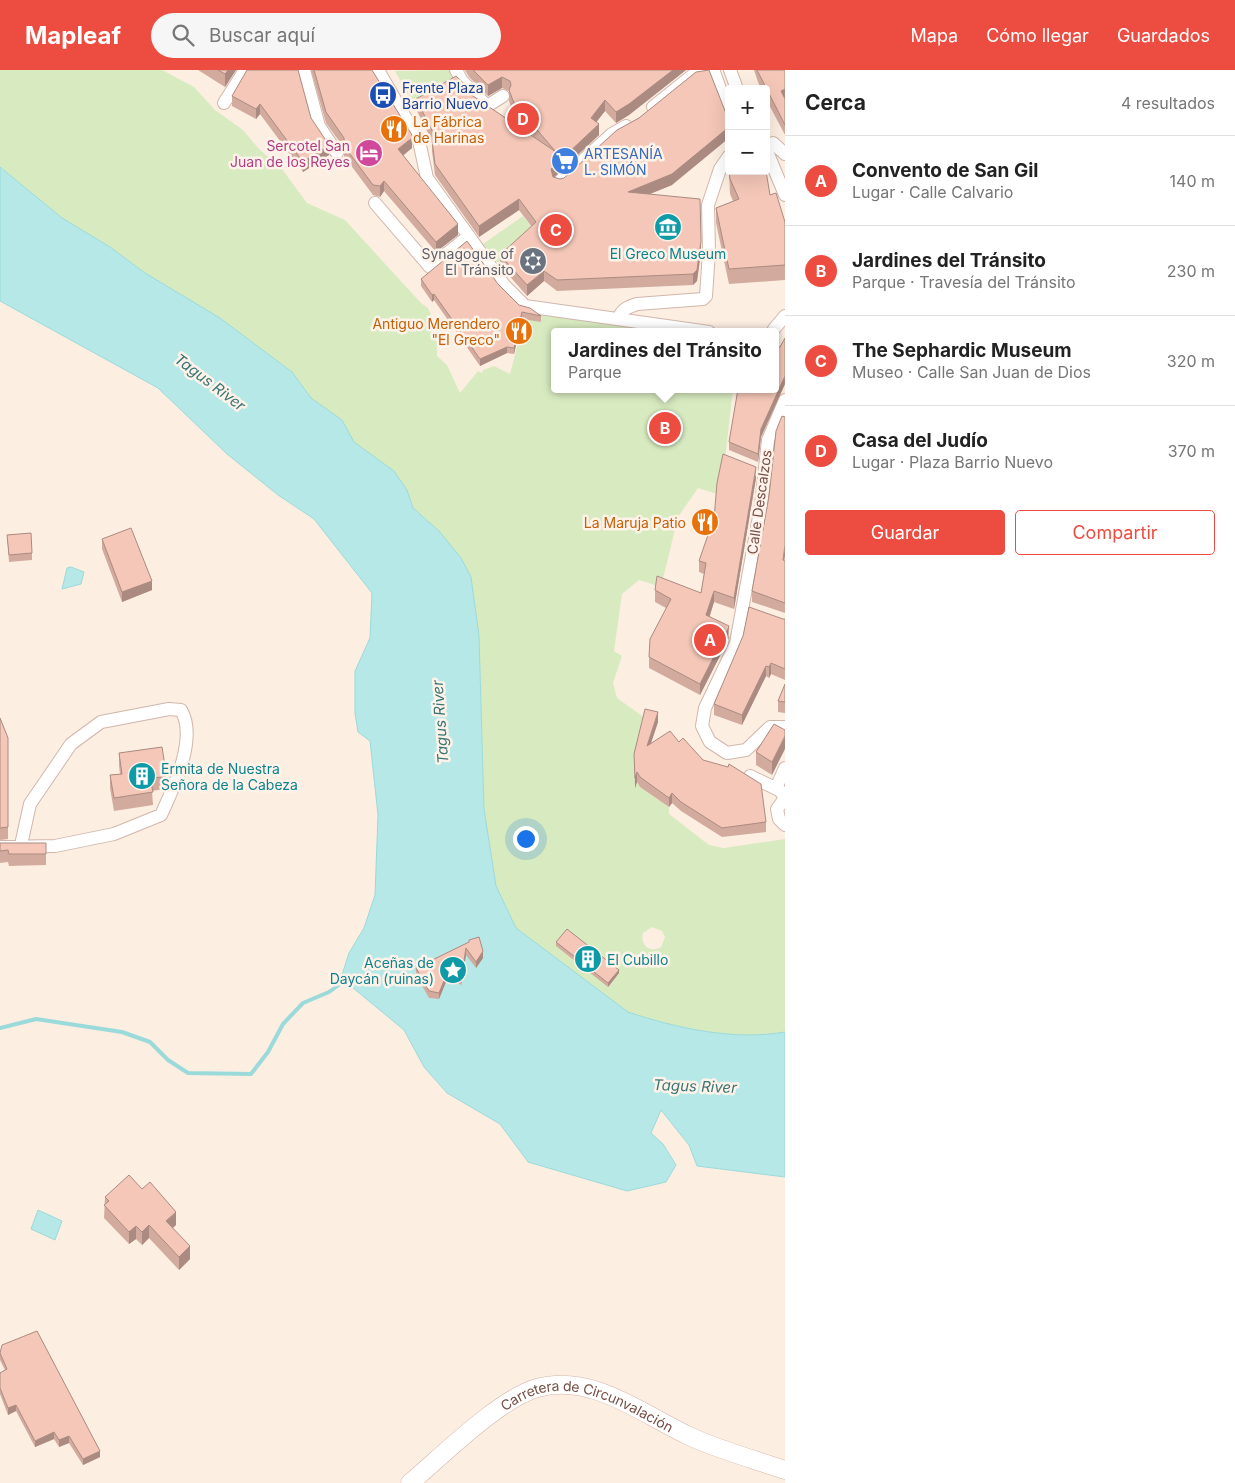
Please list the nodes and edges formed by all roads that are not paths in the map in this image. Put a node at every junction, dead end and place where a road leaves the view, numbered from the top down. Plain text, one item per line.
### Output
1 (245, 70) edge
2 (304, 70) edge
3 (456, 70) edge
4 (730, 70) edge
5 (380, 71) edge
6 (714, 71) edge
7 (736, 85) edge
8 (504, 96) dead end
9 (224, 103) dead end
10 (725, 103) edge
11 (770, 145) edge
12 (337, 152) dead end
13 (785, 154) edge
14 (770, 158) edge
15 (725, 162) edge
16 (559, 182) edge
17 (785, 195) edge
18 (375, 203) dead end
19 (472, 240) junction
20 (785, 316) edge
21 (619, 320) junction
22 (679, 328) edge
23 (777, 328) edge
24 (785, 400) edge
25 (751, 468) edge
26 (764, 473) junction
27 (742, 607) junction
28 (759, 613) edge
29 (785, 727) edge
30 (785, 768) edge
31 (750, 776) edge
32 (782, 795) edge
33 (785, 825) edge
34 (21, 845) junction
35 (0, 847) edge
36 (785, 1470) edge
37 (410, 1483) edge

1 - 9 street
2 - 12 street
3 - 8 street
4 - 7 street
5 - 19 street
6 - 10 street
6 - 16 street
11 - 13 street
14 - 17 street
15 - 21 street
18 - 19 street
19 - 21 street
20 - 23 street
21 - 22 street
24 - 26 street, Calle Descalzos
25 - 26 street
26 - 27 street, Calle Descalzos
27 - 28 street
27 - 29 street, Calle Descalzos
30 - 32 street
31 - 32 street
32 - 33 street
34 - 34 street
34 - 35 street
36 - 37 main road, Carretera de Circunvalación

